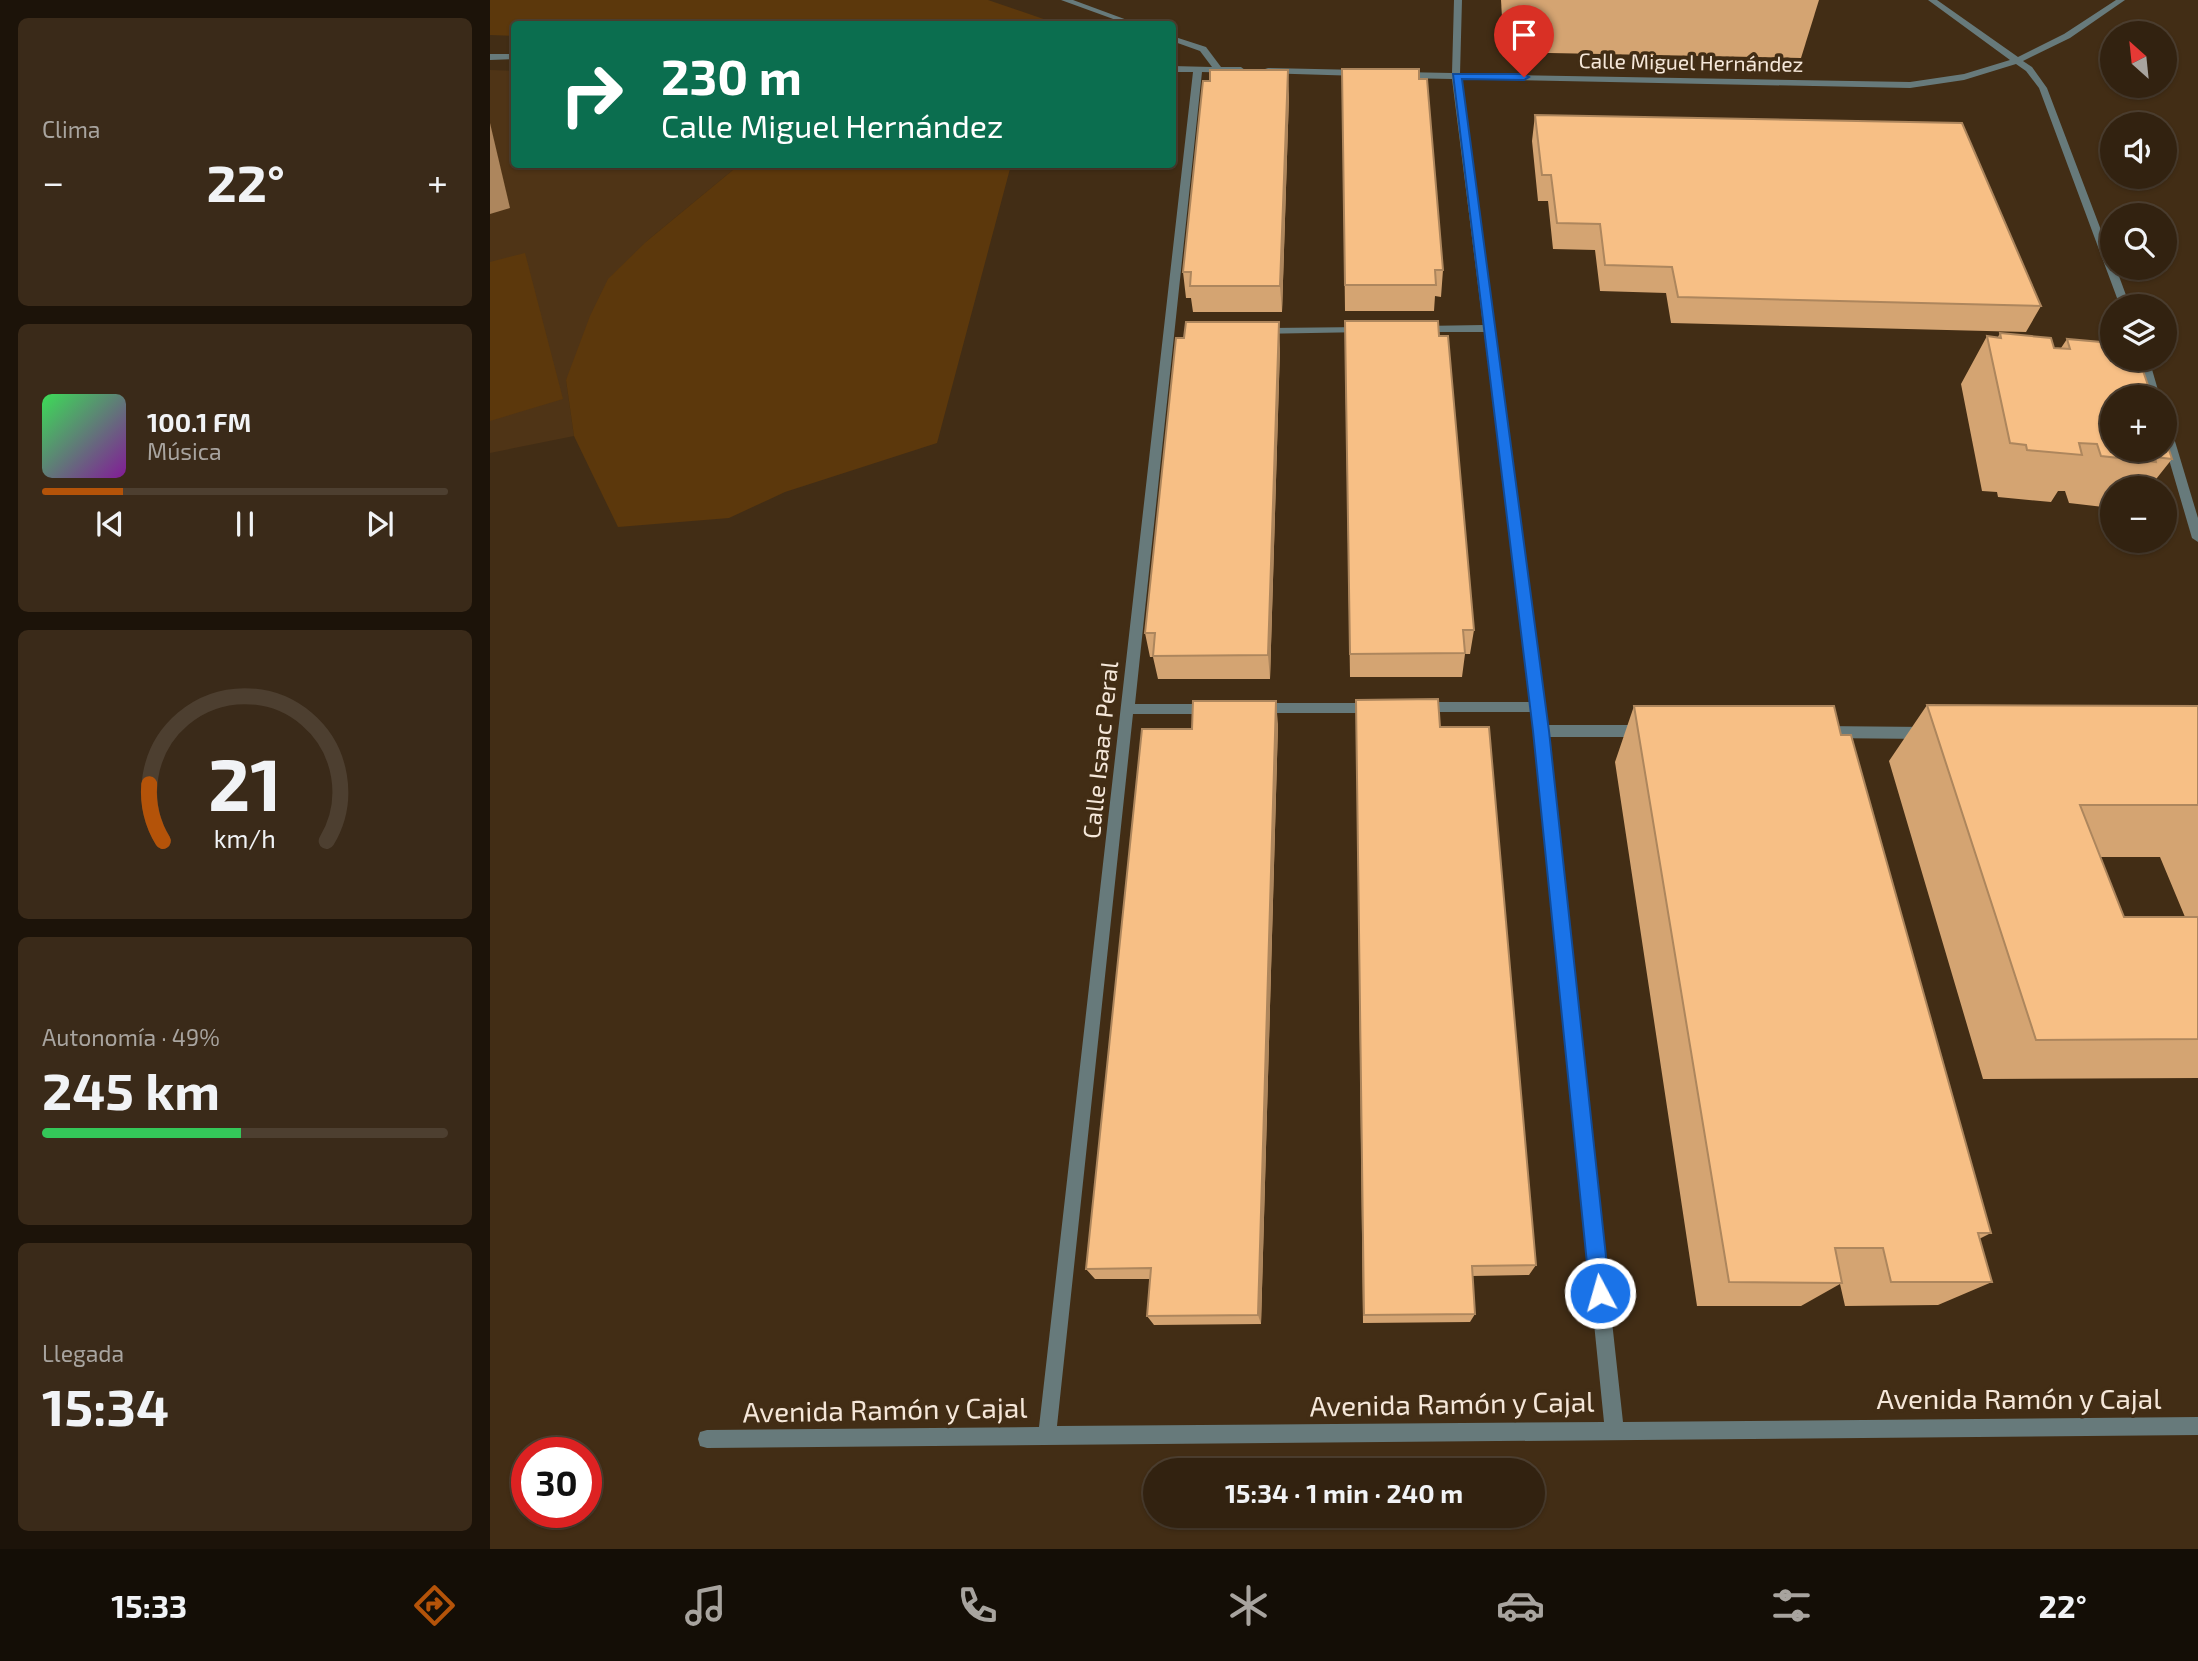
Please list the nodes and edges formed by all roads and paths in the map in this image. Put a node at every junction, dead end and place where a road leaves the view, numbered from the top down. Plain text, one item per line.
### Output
1 (1065, 0) edge
2 (1458, 0) edge
3 (1932, 0) edge
4 (2121, 0) edge
5 (2108, 5) edge
6 (1125, 21) edge
7 (1176, 39) edge
8 (490, 57) edge
9 (511, 57) edge
10 (2016, 60) junction
11 (1176, 69) edge
12 (1198, 69) junction
13 (1219, 70) junction
14 (1247, 70) edge
15 (1261, 71) edge
16 (1372, 74) edge
17 (1386, 74) edge
18 (1456, 76) junction
19 (2120, 294) edge
20 (1491, 328) junction
21 (1407, 329) edge
22 (1379, 330) edge
23 (1253, 331) edge
24 (2175, 462) edge
25 (2198, 538) edge
26 (1538, 707) junction
27 (1224, 708) edge
28 (1252, 708) edge
29 (1129, 709) junction
30 (1541, 731) junction
31 (1661, 731) edge
32 (1811, 732) edge
33 (1948, 733) edge
34 (2198, 1426) edge
35 (1614, 1430) junction
36 (1047, 1436) junction
37 (707, 1439) dead end

1 - 6 street
2 - 18 street
3 - 10 street
4 - 5 street, Calle Miguel Hernández
5 - 10 street, Calle Miguel Hernández
7 - 13 street
8 - 9 street
10 - 18 street, Calle Miguel Hernández
10 - 19 street
11 - 12 street
12 - 13 street
12 - 29 street, Calle Isaac Peral
13 - 14 street
15 - 16 street
17 - 18 street, Calle Miguel Hernández
18 - 20 street
20 - 21 street
20 - 26 street
22 - 23 street
24 - 25 street
26 - 28 street
26 - 30 street
27 - 29 street
29 - 36 street, Calle Isaac Peral
30 - 31 street
30 - 35 street
32 - 33 street
34 - 35 street, Avenida Ramón y Cajal
35 - 36 street, Avenida Ramón y Cajal
36 - 37 street, Avenida Ramón y Cajal

